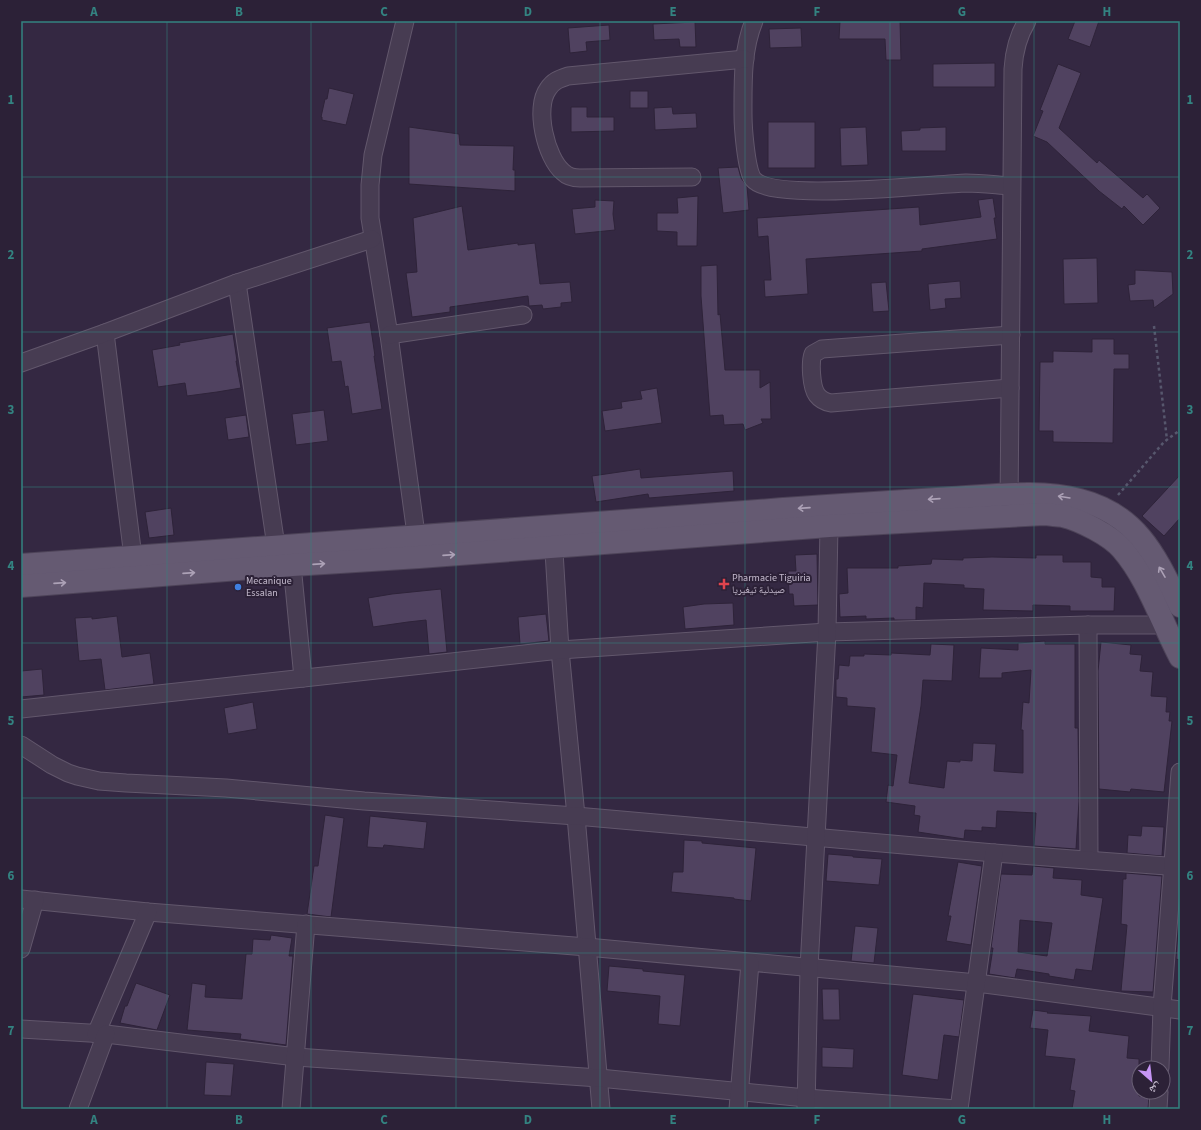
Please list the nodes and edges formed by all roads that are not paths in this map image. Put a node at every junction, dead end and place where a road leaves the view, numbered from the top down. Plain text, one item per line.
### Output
1 (405, 21) edge
2 (754, 21) edge
3 (1024, 21) edge
4 (745, 59) junction
5 (692, 177) dead end
6 (1011, 186) junction
7 (372, 239) junction
8 (236, 283) junction
9 (523, 315) dead end
10 (105, 333) junction
11 (389, 335) junction
12 (1011, 335) junction
13 (21, 363) edge
14 (1010, 388) junction
15 (1009, 505) junction
16 (829, 526) junction
17 (553, 537) junction
18 (276, 546) junction
19 (418, 547) junction
20 (134, 556) junction
21 (21, 565) edge
22 (292, 565) junction
23 (21, 586) edge
24 (1180, 606) edge
25 (1088, 625) junction
26 (1164, 626) junction
27 (827, 632) junction
28 (560, 650) junction
29 (1180, 657) edge
30 (303, 678) junction
31 (21, 709) edge
32 (21, 745) edge
33 (1180, 772) edge
34 (576, 816) junction
35 (816, 838) junction
36 (994, 852) junction
37 (1089, 860) junction
38 (1176, 866) edge
39 (28, 899) edge
40 (148, 912) junction
41 (306, 924) junction
42 (587, 947) junction
43 (21, 949) edge
44 (750, 963) junction
45 (808, 968) junction
46 (977, 983) junction
47 (1162, 1007) junction
48 (1180, 1010) edge
49 (21, 1029) edge
50 (101, 1034) junction
51 (296, 1057) junction
52 (1160, 1060) edge
53 (599, 1078) junction
54 (738, 1091) junction
55 (806, 1103) edge
56 (78, 1109) edge
57 (291, 1109) edge
58 (601, 1109) edge
59 (738, 1109) edge
60 (958, 1109) edge

1 - 7 street
2 - 4 street
3 - 6 street
4 - 5 street
4 - 6 street
6 - 12 street
7 - 8 street
7 - 11 street
8 - 10 street
8 - 18 street
9 - 11 street
10 - 13 street
10 - 20 street
11 - 19 street
12 - 14 street
12 - 14 street
14 - 15 street
15 - 16 main road
15 -> 17 main road
24 -> 15 main road
15 - 26 main road
16 - 17 main road
16 - 27 street
17 - 19 main road
17 - 28 street
18 - 19 main road
18 - 20 main road
22 -> 19 main road
20 - 21 main road
23 -> 22 main road
22 - 30 street
25 - 26 street
25 - 27 street
25 - 37 street
26 - 29 main road
27 - 28 street
27 - 35 street
28 - 30 street
28 - 34 street
30 - 31 street
32 - 34 street
33 - 38 street
34 - 35 street
34 - 42 street
35 - 36 street
35 - 45 street
36 - 37 street
36 - 46 street
37 - 38 street
38 - 47 street
39 - 40 street
39 - 43 street
40 - 41 street
40 - 50 street
41 - 42 street
41 - 51 street
42 - 44 street
42 - 53 street
44 - 45 street
44 - 54 street
45 - 46 street
45 - 55 street
46 - 47 street
46 - 60 street
47 - 48 street
47 - 52 street
49 - 50 street
50 - 51 street
50 - 56 street
51 - 53 street
51 - 57 street
53 - 54 street
53 - 58 street
54 - 55 street
54 - 59 street
55 - 60 street

